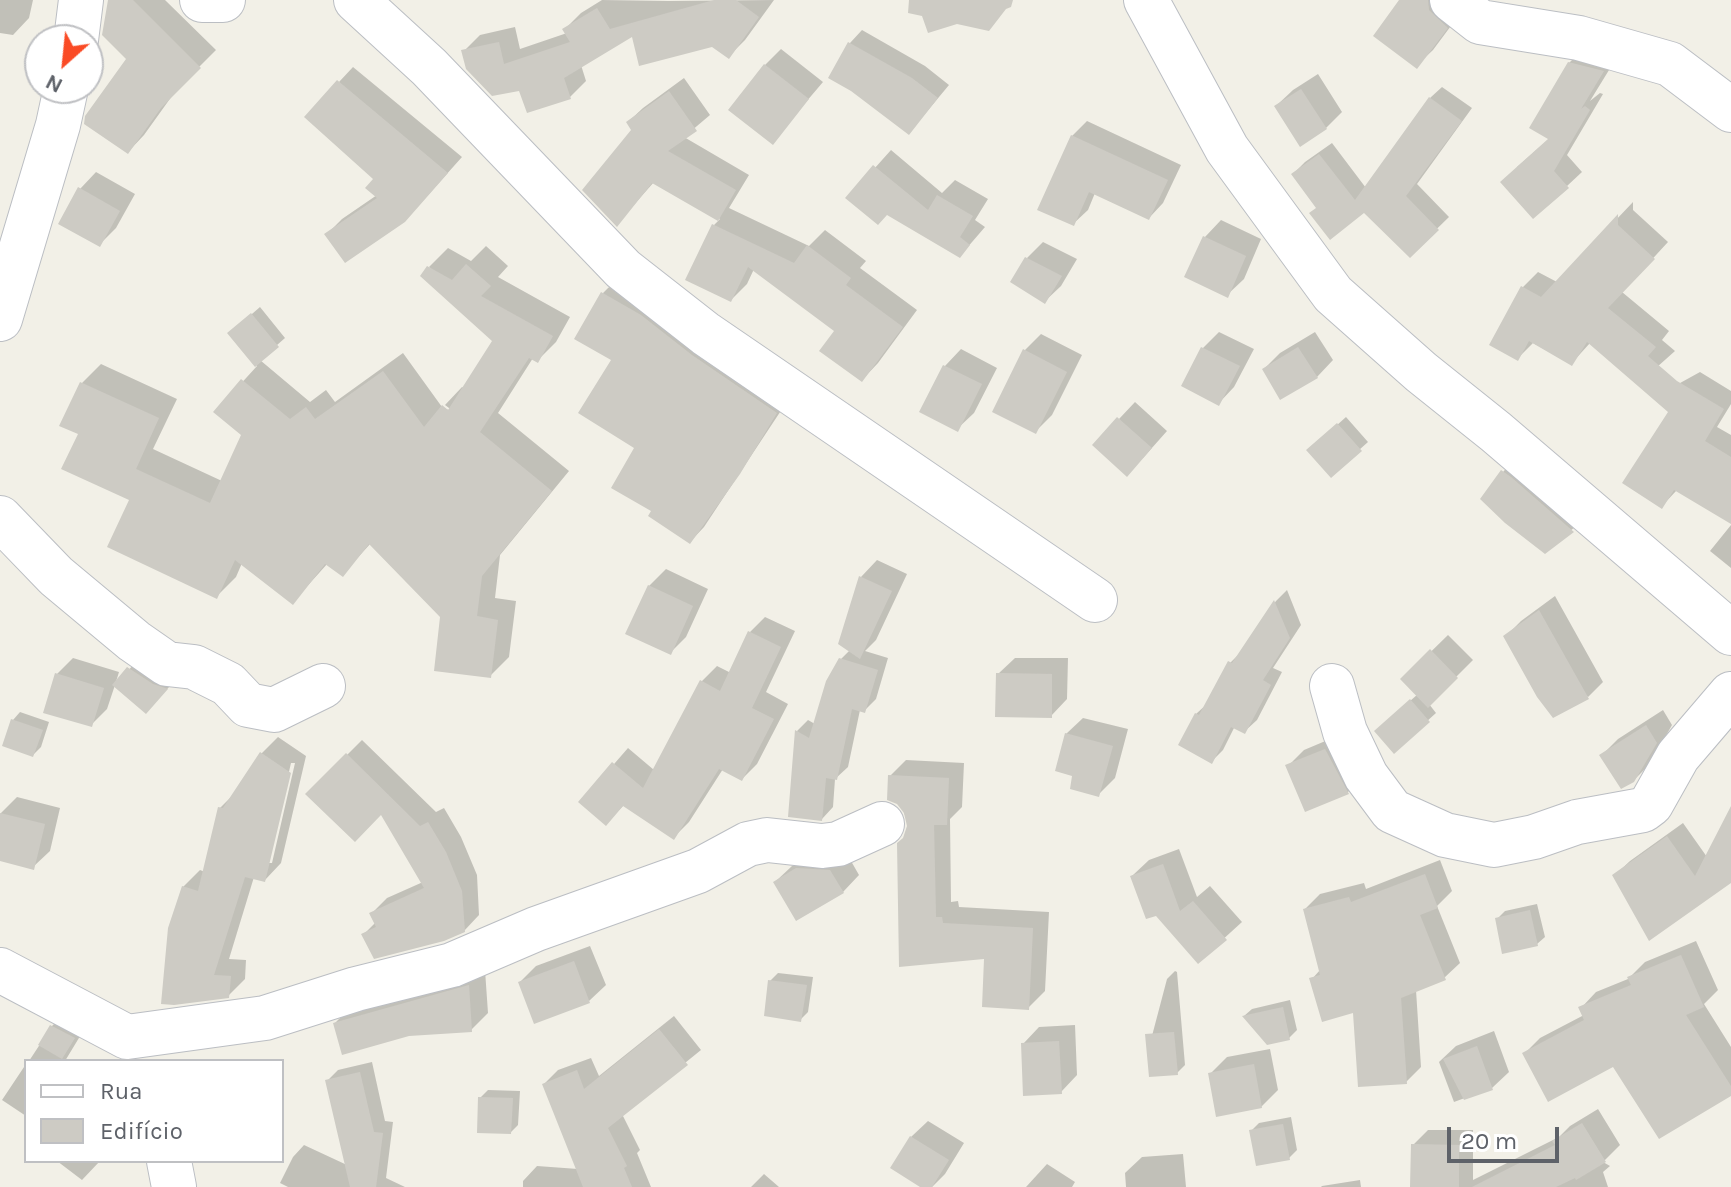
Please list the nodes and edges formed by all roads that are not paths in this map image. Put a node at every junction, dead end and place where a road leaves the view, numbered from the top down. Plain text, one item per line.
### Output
1 (81, 0) edge
2 (202, 0) edge
3 (223, 0) edge
4 (356, 0) edge
5 (1146, 0) edge
6 (1452, 0) edge
7 (78, 24) edge
8 (63, 104) edge
9 (1731, 110) edge
10 (0, 319) edge
11 (0, 518) edge
12 (1095, 600) dead end
13 (1731, 633) edge
14 (323, 686) dead end
15 (1332, 686) dead end
16 (1731, 694) edge
17 (882, 824) dead end
18 (0, 970) edge
19 (132, 1049) edge
20 (169, 1163) edge
21 (174, 1187) edge

1 - 7 street
2 - 3 street
4 - 12 street
5 - 13 street
6 - 9 street
8 - 10 street
11 - 14 street
15 - 16 street
17 - 19 street
18 - 19 street
20 - 21 street

